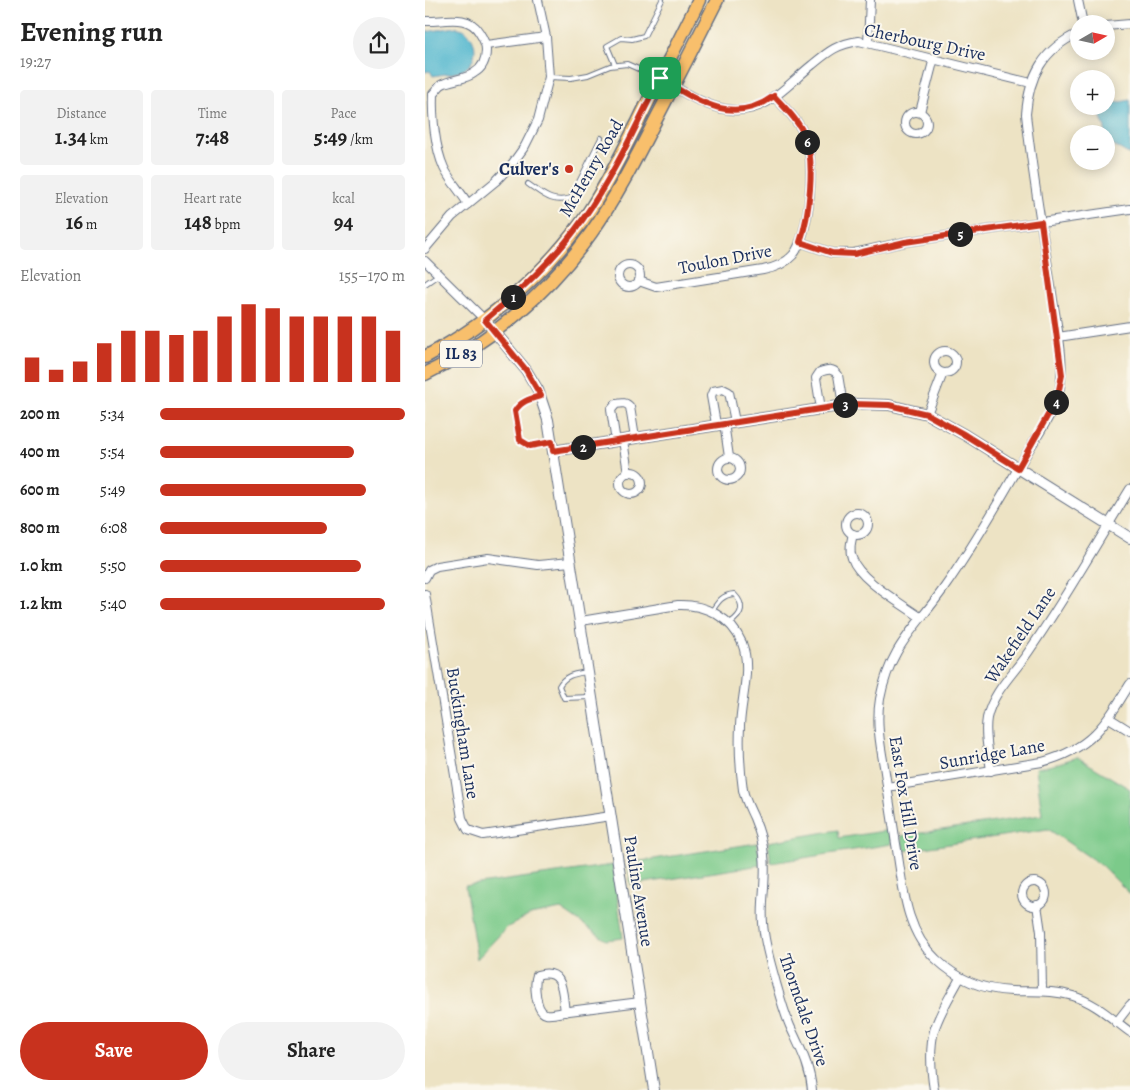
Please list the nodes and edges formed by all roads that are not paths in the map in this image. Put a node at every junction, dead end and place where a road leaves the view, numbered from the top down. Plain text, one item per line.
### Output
1 (538, 0) edge
2 (662, 0) edge
3 (699, 0) edge
4 (717, 0) edge
5 (870, 0) edge
6 (1078, 0) edge
7 (1081, 15) edge
8 (425, 21) edge
9 (1130, 24) edge
10 (1115, 25) edge
11 (546, 37) junction
12 (1070, 38) edge
13 (868, 43) junction
14 (486, 45) junction
15 (933, 58) junction
16 (615, 65) junction
17 (549, 77) junction
18 (660, 78) junction
19 (1031, 83) junction
20 (673, 86) junction
21 (774, 96) junction
22 (920, 112) dead end
23 (429, 120) edge
24 (601, 138) dead end
25 (528, 184) dead end
26 (469, 204) junction
27 (1130, 209) edge
28 (1041, 222) junction
29 (800, 242) junction
30 (425, 249) edge
31 (425, 261) edge
32 (437, 275) junction
33 (639, 281) dead end
34 (425, 284) edge
35 (485, 320) junction
36 (1130, 326) edge
37 (494, 331) junction
38 (1058, 337) junction
39 (425, 358) edge
40 (943, 373) dead end
41 (425, 374) edge
42 (541, 396) junction
43 (843, 405) junction
44 (821, 409) junction
45 (927, 414) junction
46 (735, 422) junction
47 (720, 424) junction
48 (635, 438) junction
49 (620, 441) junction
50 (552, 447) junction
51 (729, 458) dead end
52 (1018, 468) junction
53 (628, 473) dead end
54 (1130, 489) edge
55 (1108, 525) junction
56 (853, 534) dead end
57 (1130, 538) edge
58 (571, 562) junction
59 (425, 578) edge
60 (425, 594) edge
61 (712, 611) junction
62 (920, 617) junction
63 (581, 621) junction
64 (730, 624) junction
65 (589, 672) junction
66 (1130, 684) edge
67 (593, 697) junction
68 (1109, 718) junction
69 (1130, 731) edge
70 (991, 771) junction
71 (887, 787) junction
72 (611, 816) junction
73 (1037, 904) dead end
74 (961, 978) junction
75 (1042, 991) junction
76 (639, 1002) junction
77 (1130, 1005) edge
78 (565, 1012) junction
79 (1116, 1023) junction
80 (1130, 1032) edge
81 (654, 1090) edge
82 (812, 1090) edge
83 (934, 1090) edge

1 - 11 street
2 - 16 lane
3 - 18 main road, McHenry Road / IL 83
4 - 20 main road, McHenry Road / IL 83
5 - 13 street
6 - 7 street
8 - 14 street
9 - 10 street
11 - 14 street
11 - 17 street
12 - 19 street
13 - 15 street, Cherbourg Drive
13 - 21 street, Cherbourg Drive
14 - 23 street
15 - 19 street, Cherbourg Drive
15 - 22 street
16 - 17 lane
16 - 18 lane
17 - 26 street
18 - 20 street, Cherbourg Drive
18 - 35 main road, McHenry Road / IL 83
19 - 28 street, East Fox Hill Drive
20 - 21 street, Cherbourg Drive
20 - 37 main road, McHenry Road / IL 83
21 - 29 street, Toulon Drive
23 - 26 street
24 - 25 lane
26 - 30 street
27 - 28 street
28 - 29 street
28 - 38 street, East Fox Hill Drive
29 - 33 street, Toulon Drive
31 - 32 street
32 - 34 lane
32 - 35 street
35 - 37 street
35 - 39 main road, McHenry Road / IL 83
36 - 38 street
37 - 41 main road, McHenry Road / IL 83
37 - 42 street, Pauline Avenue
38 - 52 street, East Fox Hill Drive
40 - 45 street
42 - 50 street, Pauline Avenue
42 - 50 lane
43 - 44 street
43 - 44 street
43 - 45 street
44 - 46 street
45 - 52 street
46 - 47 street
46 - 47 street
47 - 48 street
47 - 51 street
48 - 49 street
48 - 49 street
49 - 50 street
49 - 53 street
50 - 58 street, Pauline Avenue
52 - 55 street
52 - 62 street, East Fox Hill Drive
54 - 55 street, Wakefield Lane
55 - 57 street
55 - 70 street, Wakefield Lane
56 - 62 street
58 - 59 street
58 - 63 street, Pauline Avenue
60 - 72 street, Buckingham Lane
61 - 63 street, Thorndale Drive
61 - 64 street, Thorndale Drive
61 - 64 lane
62 - 71 street, East Fox Hill Drive
63 - 65 street, Pauline Avenue
64 - 82 street, Thorndale Drive
65 - 67 street, Pauline Avenue
65 - 67 lane
66 - 68 street, Sunridge Lane
67 - 72 street, Pauline Avenue
68 - 69 street
68 - 70 street, Sunridge Lane
70 - 71 street, Sunridge Lane
71 - 74 street, East Fox Hill Drive
72 - 76 street, Pauline Avenue
73 - 75 street
74 - 75 street, East Fox Hill Drive
74 - 83 street
75 - 79 street, East Fox Hill Drive
76 - 78 street
76 - 81 street, Pauline Avenue
77 - 79 street
78 - 78 street
79 - 80 street, East Fox Hill Drive

